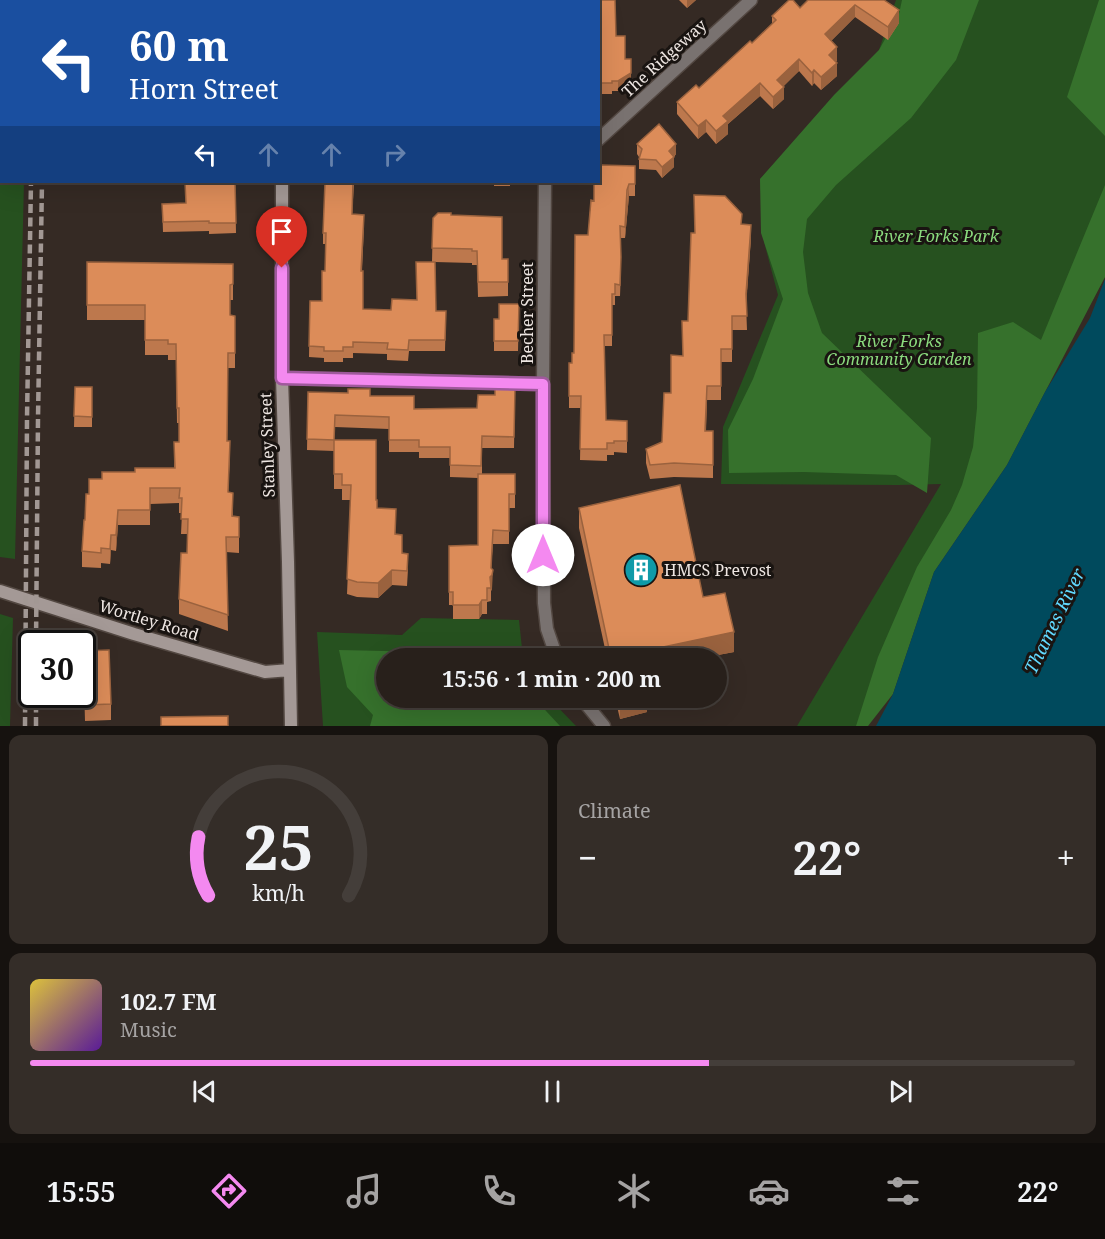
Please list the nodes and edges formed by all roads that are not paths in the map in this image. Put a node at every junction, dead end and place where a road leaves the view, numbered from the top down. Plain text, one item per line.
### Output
1 (751, 0) edge
2 (600, 138) edge
3 (282, 183) edge
4 (544, 183) edge
5 (282, 378) junction
6 (543, 384) junction
7 (0, 591) edge
8 (554, 648) edge
9 (290, 670) junction
10 (589, 708) edge
11 (291, 726) edge
12 (604, 726) edge

1 - 2 street, The Ridgeway
3 - 5 main road, Stanley Street
4 - 6 street, Becher Street
5 - 6 street
5 - 9 main road, Stanley Street
6 - 8 street, Becher Street
7 - 9 main road, Wortley Road
9 - 11 main road, Stanley Street
10 - 12 street

